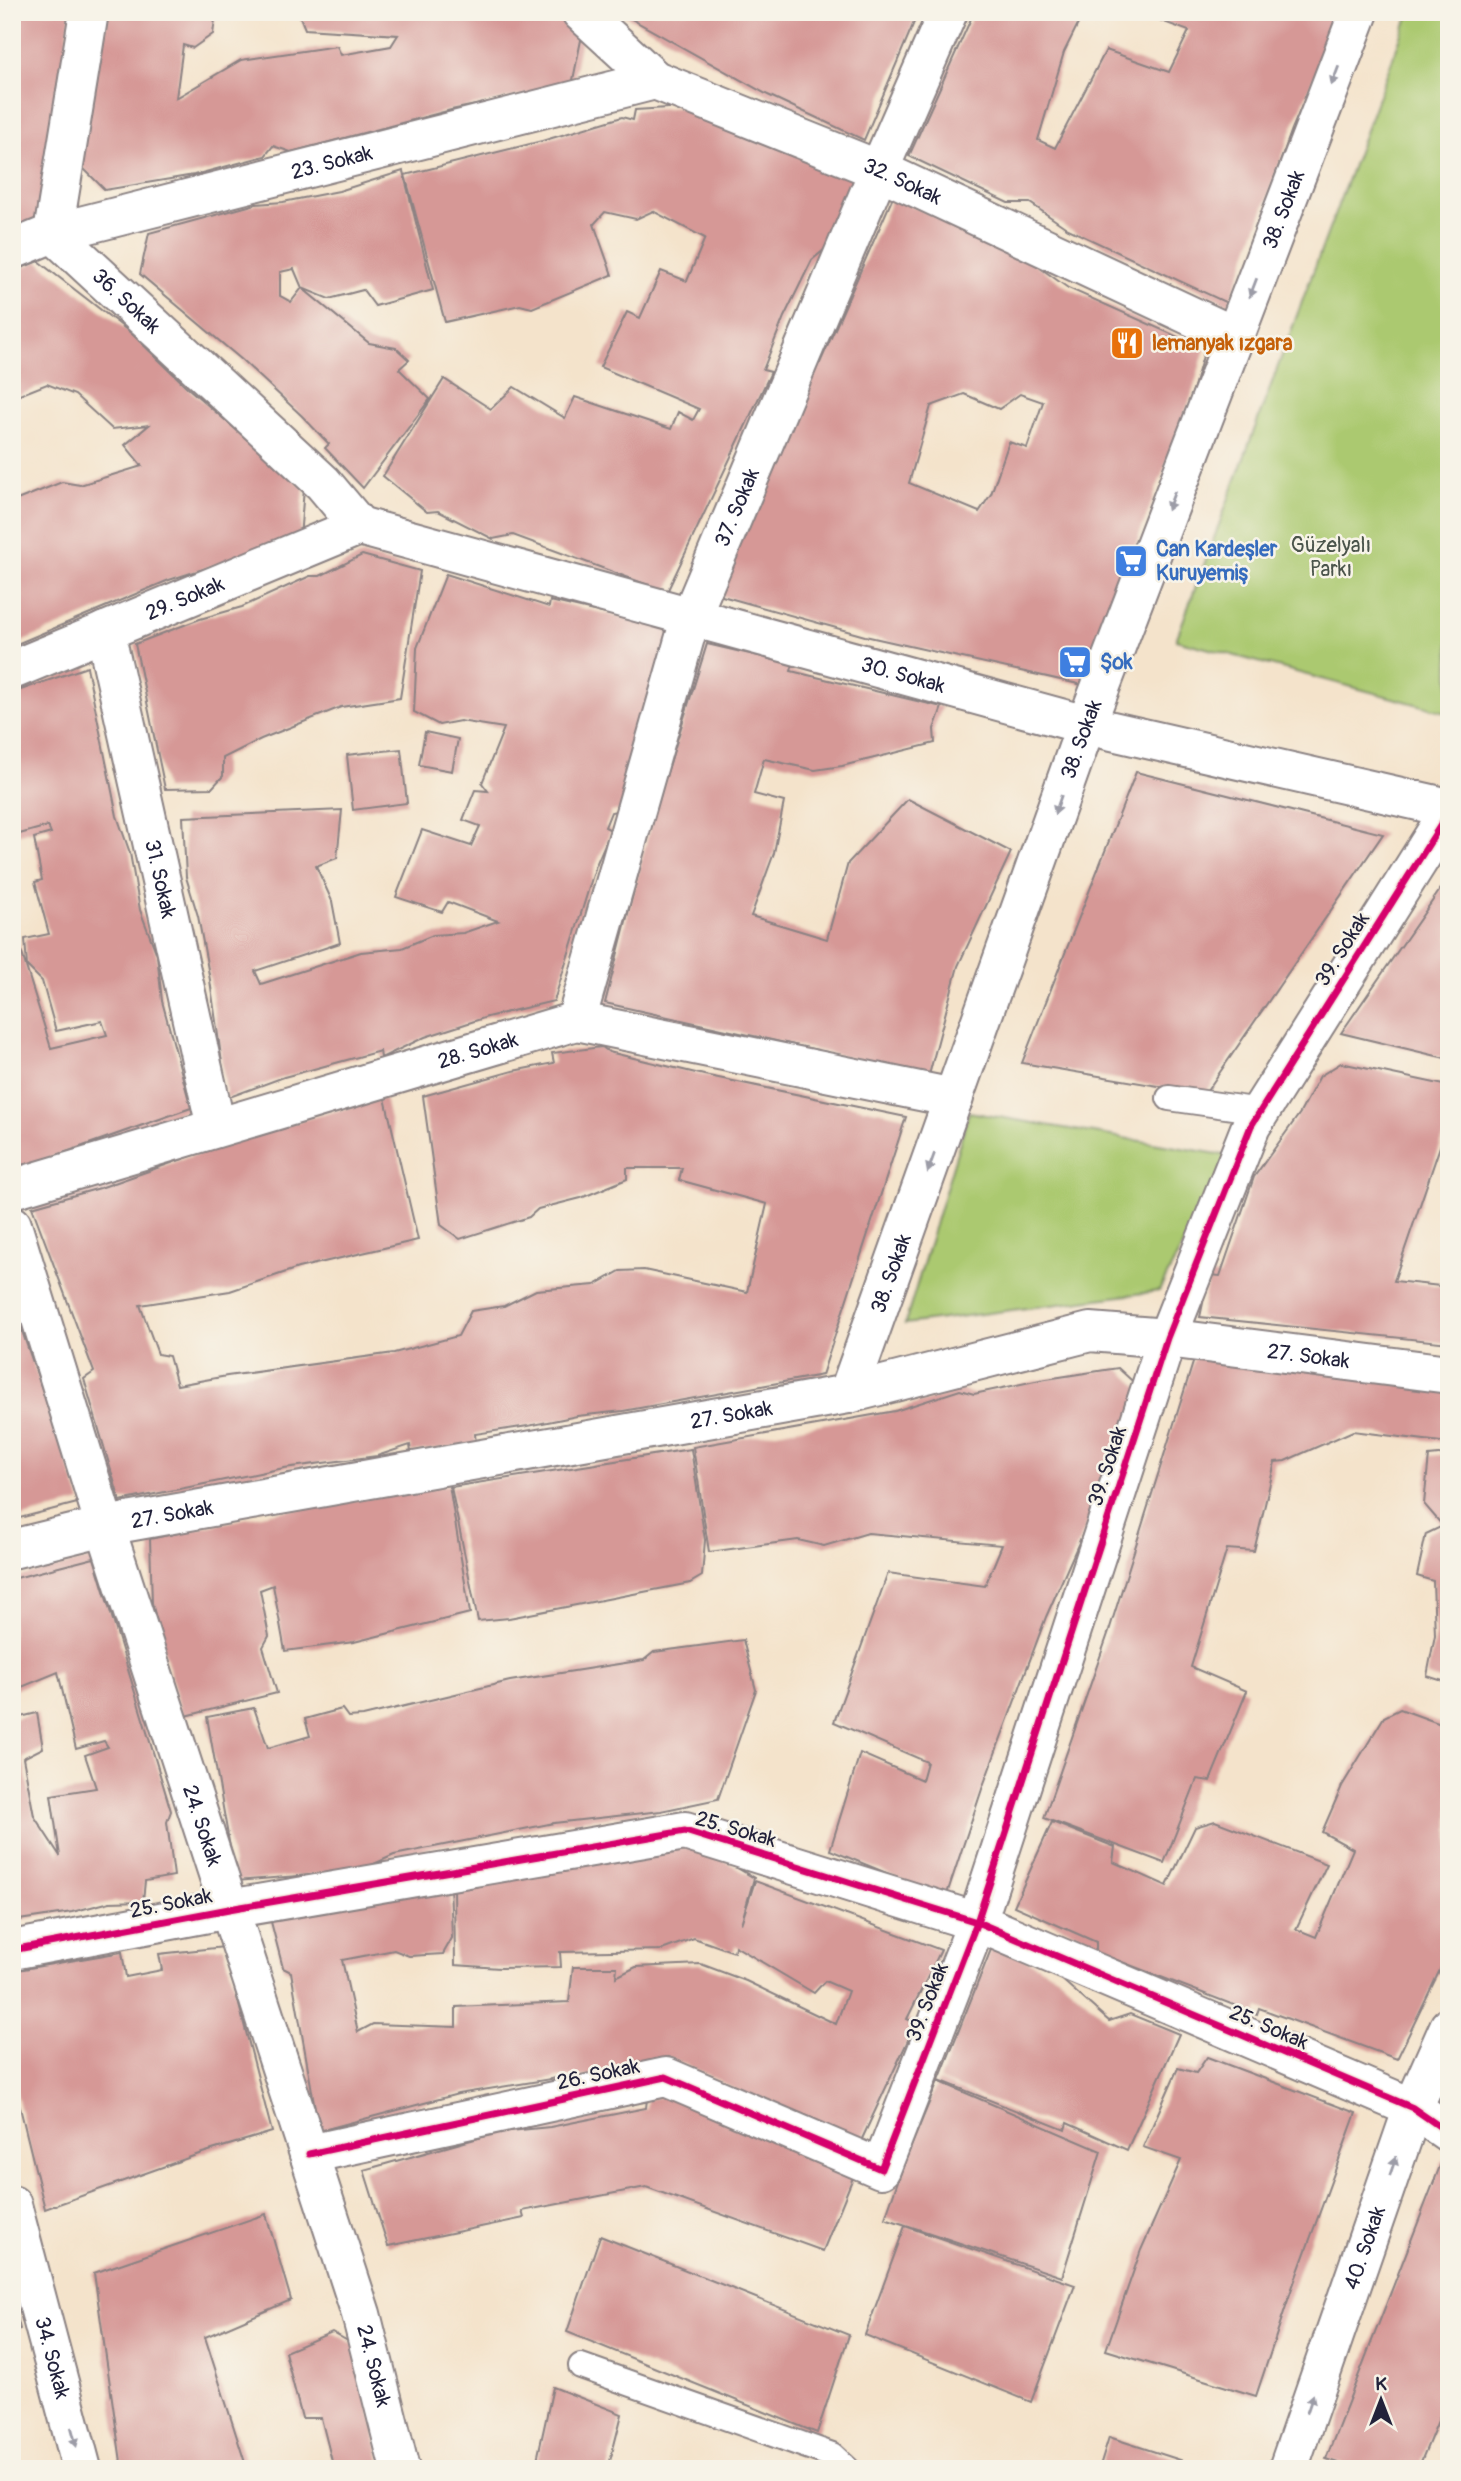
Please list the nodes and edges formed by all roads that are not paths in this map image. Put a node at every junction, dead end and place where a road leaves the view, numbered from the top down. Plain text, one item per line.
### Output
1 (89, 12) edge
2 (581, 12) edge
3 (948, 12) edge
4 (1359, 12) edge
5 (655, 80) junction
6 (879, 170) junction
7 (53, 233) junction
8 (12, 250) edge
9 (1234, 336) junction
10 (359, 526) junction
11 (691, 616) junction
12 (105, 631) junction
13 (12, 670) edge
14 (1086, 725) junction
15 (1449, 810) edge
16 (576, 1021) junction
17 (954, 1098) junction
18 (1169, 1098) dead end
19 (1261, 1111) junction
20 (216, 1127) junction
21 (12, 1189) edge
22 (12, 1225) edge
23 (1167, 1338) junction
24 (1449, 1374) edge
25 (848, 1394) junction
26 (105, 1527) junction
27 (12, 1549) edge
28 (229, 1909) junction
29 (977, 1922) junction
30 (12, 1950) edge
31 (1449, 2027) edge
32 (1413, 2108) junction
33 (1449, 2133) edge
34 (309, 2154) junction
35 (881, 2169) joint
36 (12, 2205) edge
37 (581, 2366) dead end
38 (82, 2469) edge
39 (400, 2469) edge
40 (847, 2469) edge
41 (1288, 2469) edge

1 - 7 street
2 - 5 street, 32. Sokak
3 - 6 street, 37. Sokak
4 -> 9 street, 38. Sokak
5 - 6 street, 32. Sokak
5 - 7 street, 23. Sokak
6 - 9 street, 32. Sokak
6 - 11 street, 37. Sokak
7 - 8 street, 23. Sokak
7 - 10 street, 36. Sokak
9 -> 14 street, 38. Sokak
10 - 11 street, 30. Sokak
10 - 12 street, 29. Sokak
11 - 14 street, 30. Sokak
11 - 16 street, 37. Sokak
12 - 13 street, 29. Sokak
12 - 20 street, 31. Sokak
14 - 15 street, 30. Sokak
14 -> 17 street, 38. Sokak
15 - 19 street, 39. Sokak
16 - 17 street, 28. Sokak
16 - 20 street, 28. Sokak
17 -> 25 street, 38. Sokak
18 - 19 lane
19 - 23 street, 39. Sokak
20 - 21 street, 28. Sokak
22 - 26 street, 24. Sokak
23 - 24 street, 27. Sokak
23 - 25 street, 27. Sokak
23 - 29 street, 39. Sokak
25 - 26 street, 27. Sokak
26 - 27 street, 27. Sokak
26 - 28 street, 24. Sokak
28 - 29 street, 25. Sokak
28 - 30 street, 25. Sokak
28 - 34 street, 24. Sokak
29 - 32 street, 25. Sokak
29 - 35 street, 39. Sokak
31 - 32 street, 40. Sokak
32 - 33 street, 25. Sokak
41 -> 32 street, 40. Sokak
34 - 35 street, 26. Sokak
34 - 39 street, 24. Sokak
36 -> 38 street, 34. Sokak
37 - 40 lane

